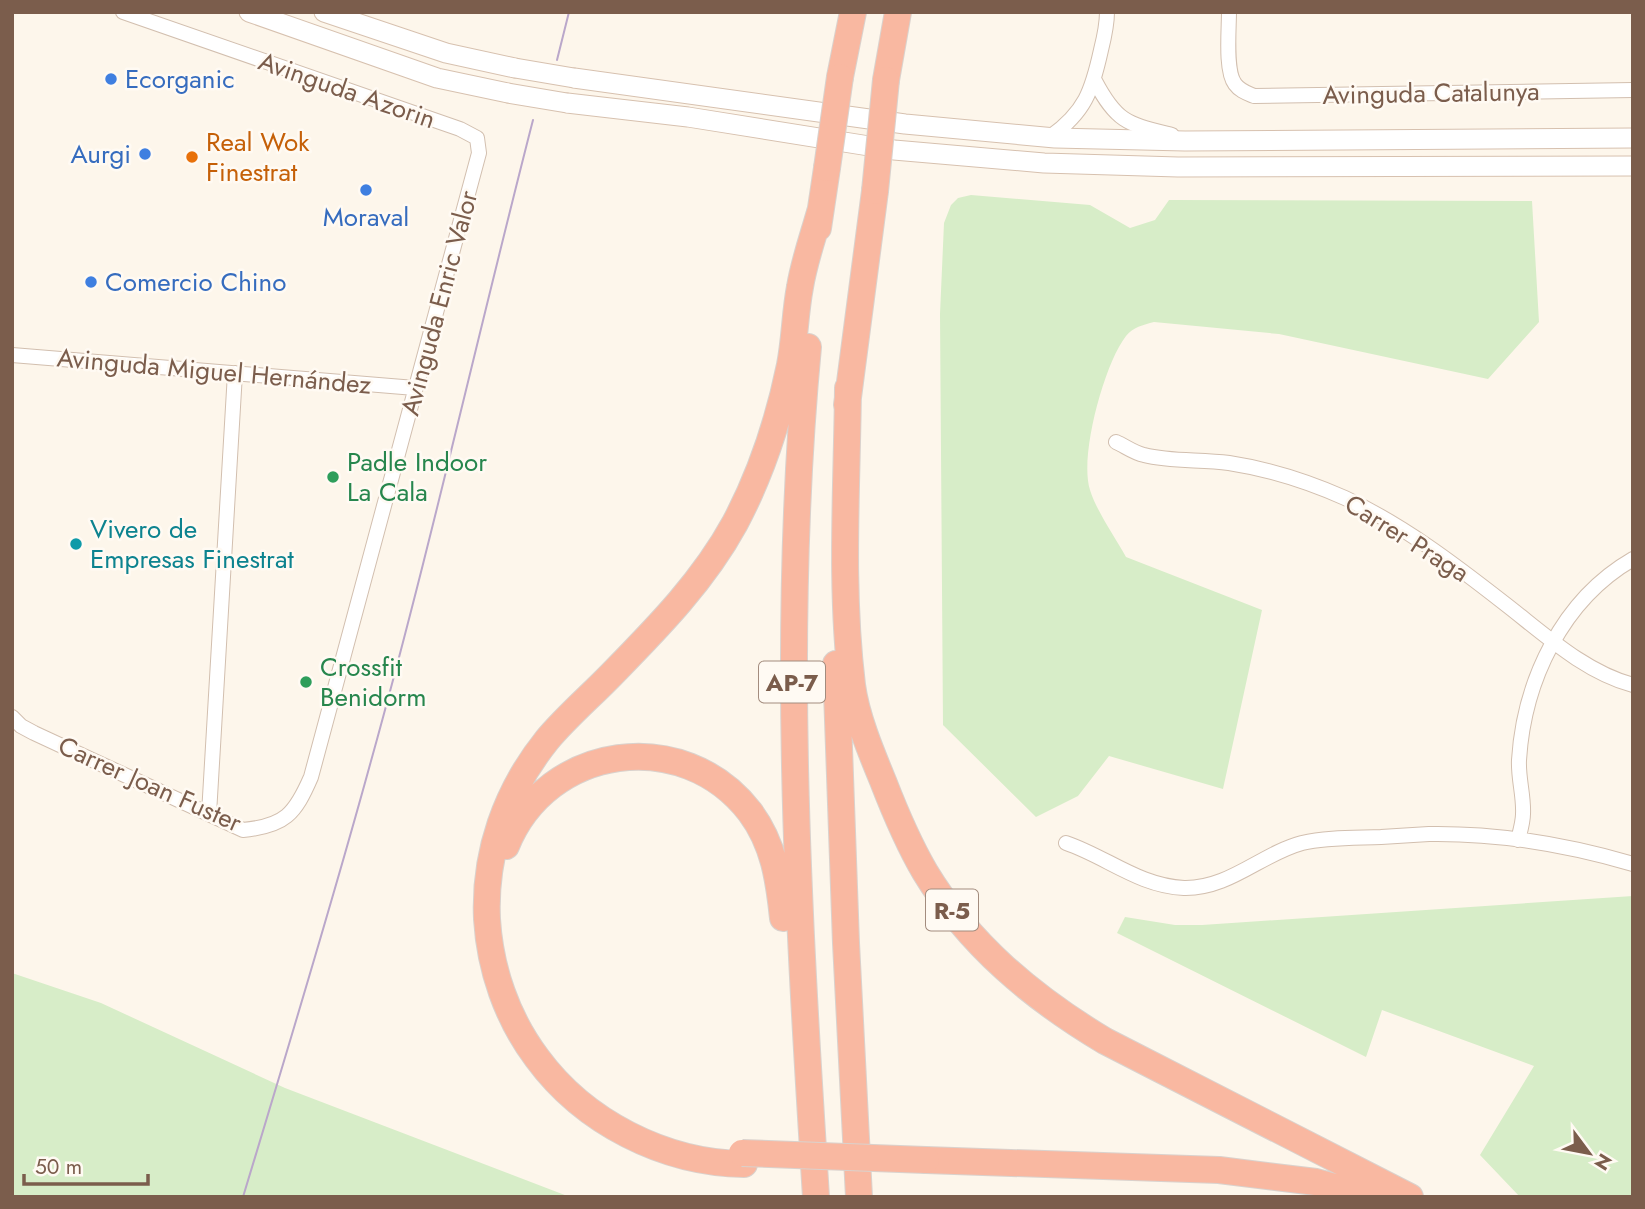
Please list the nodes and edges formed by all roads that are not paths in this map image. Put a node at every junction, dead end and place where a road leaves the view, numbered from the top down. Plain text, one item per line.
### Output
1 (123, 12) edge
2 (249, 12) edge
3 (324, 12) edge
4 (853, 12) edge
5 (898, 12) edge
6 (1107, 12) edge
7 (1229, 12) edge
8 (1095, 81) junction
9 (1633, 90) edge
10 (1050, 137) junction
11 (1633, 138) edge
12 (1194, 141) junction
13 (479, 153) joint
14 (1633, 166) edge
15 (820, 212) junction
16 (12, 355) edge
17 (235, 373) junction
18 (415, 388) junction
19 (848, 388) junction
20 (1116, 442) dead end
21 (1633, 559) edge
22 (1553, 641) junction
23 (1633, 685) edge
24 (12, 717) edge
25 (311, 777) joint
26 (209, 814) junction
27 (1518, 840) junction
28 (1066, 844) dead end
29 (1633, 864) edge
30 (803, 994) junction
31 (743, 1159) junction
32 (926, 1166) junction
33 (816, 1197) edge
34 (859, 1197) edge
35 (1342, 1197) edge
36 (1373, 1197) edge
37 (1410, 1197) edge

1 - 13 street, Avinguda Azorin
2 - 14 main road, bridge
3 - 10 main road, bridge
4 - 15 highway, AP-7, bridge
5 - 19 highway, AP-7, bridge
6 - 8 street
7 - 9 street, Avinguda Catalunya
8 - 10 street
8 - 12 street
10 - 12 main road
11 - 12 main road
13 - 18 street, Avinguda Enric Valor
15 - 30 highway, AP-7
15 - 31 highway
16 - 17 street, Avinguda Miguel Hernández
17 - 18 street, Avinguda Miguel Hernández
17 - 26 street
18 - 25 street, Avinguda Enric Valor
19 - 34 highway, AP-7
19 - 37 highway, R-5
20 - 22 street, Carrer Praga
21 - 22 street
22 - 23 street, Carrer Praga
22 - 27 street
24 - 26 street, Carrer Joan Fuster
25 - 26 street, Carrer Joan Fuster
27 - 28 street
27 - 29 street
30 - 31 highway
30 - 33 highway, AP-7
31 - 32 highway, bridge
32 - 35 highway
32 - 36 highway

